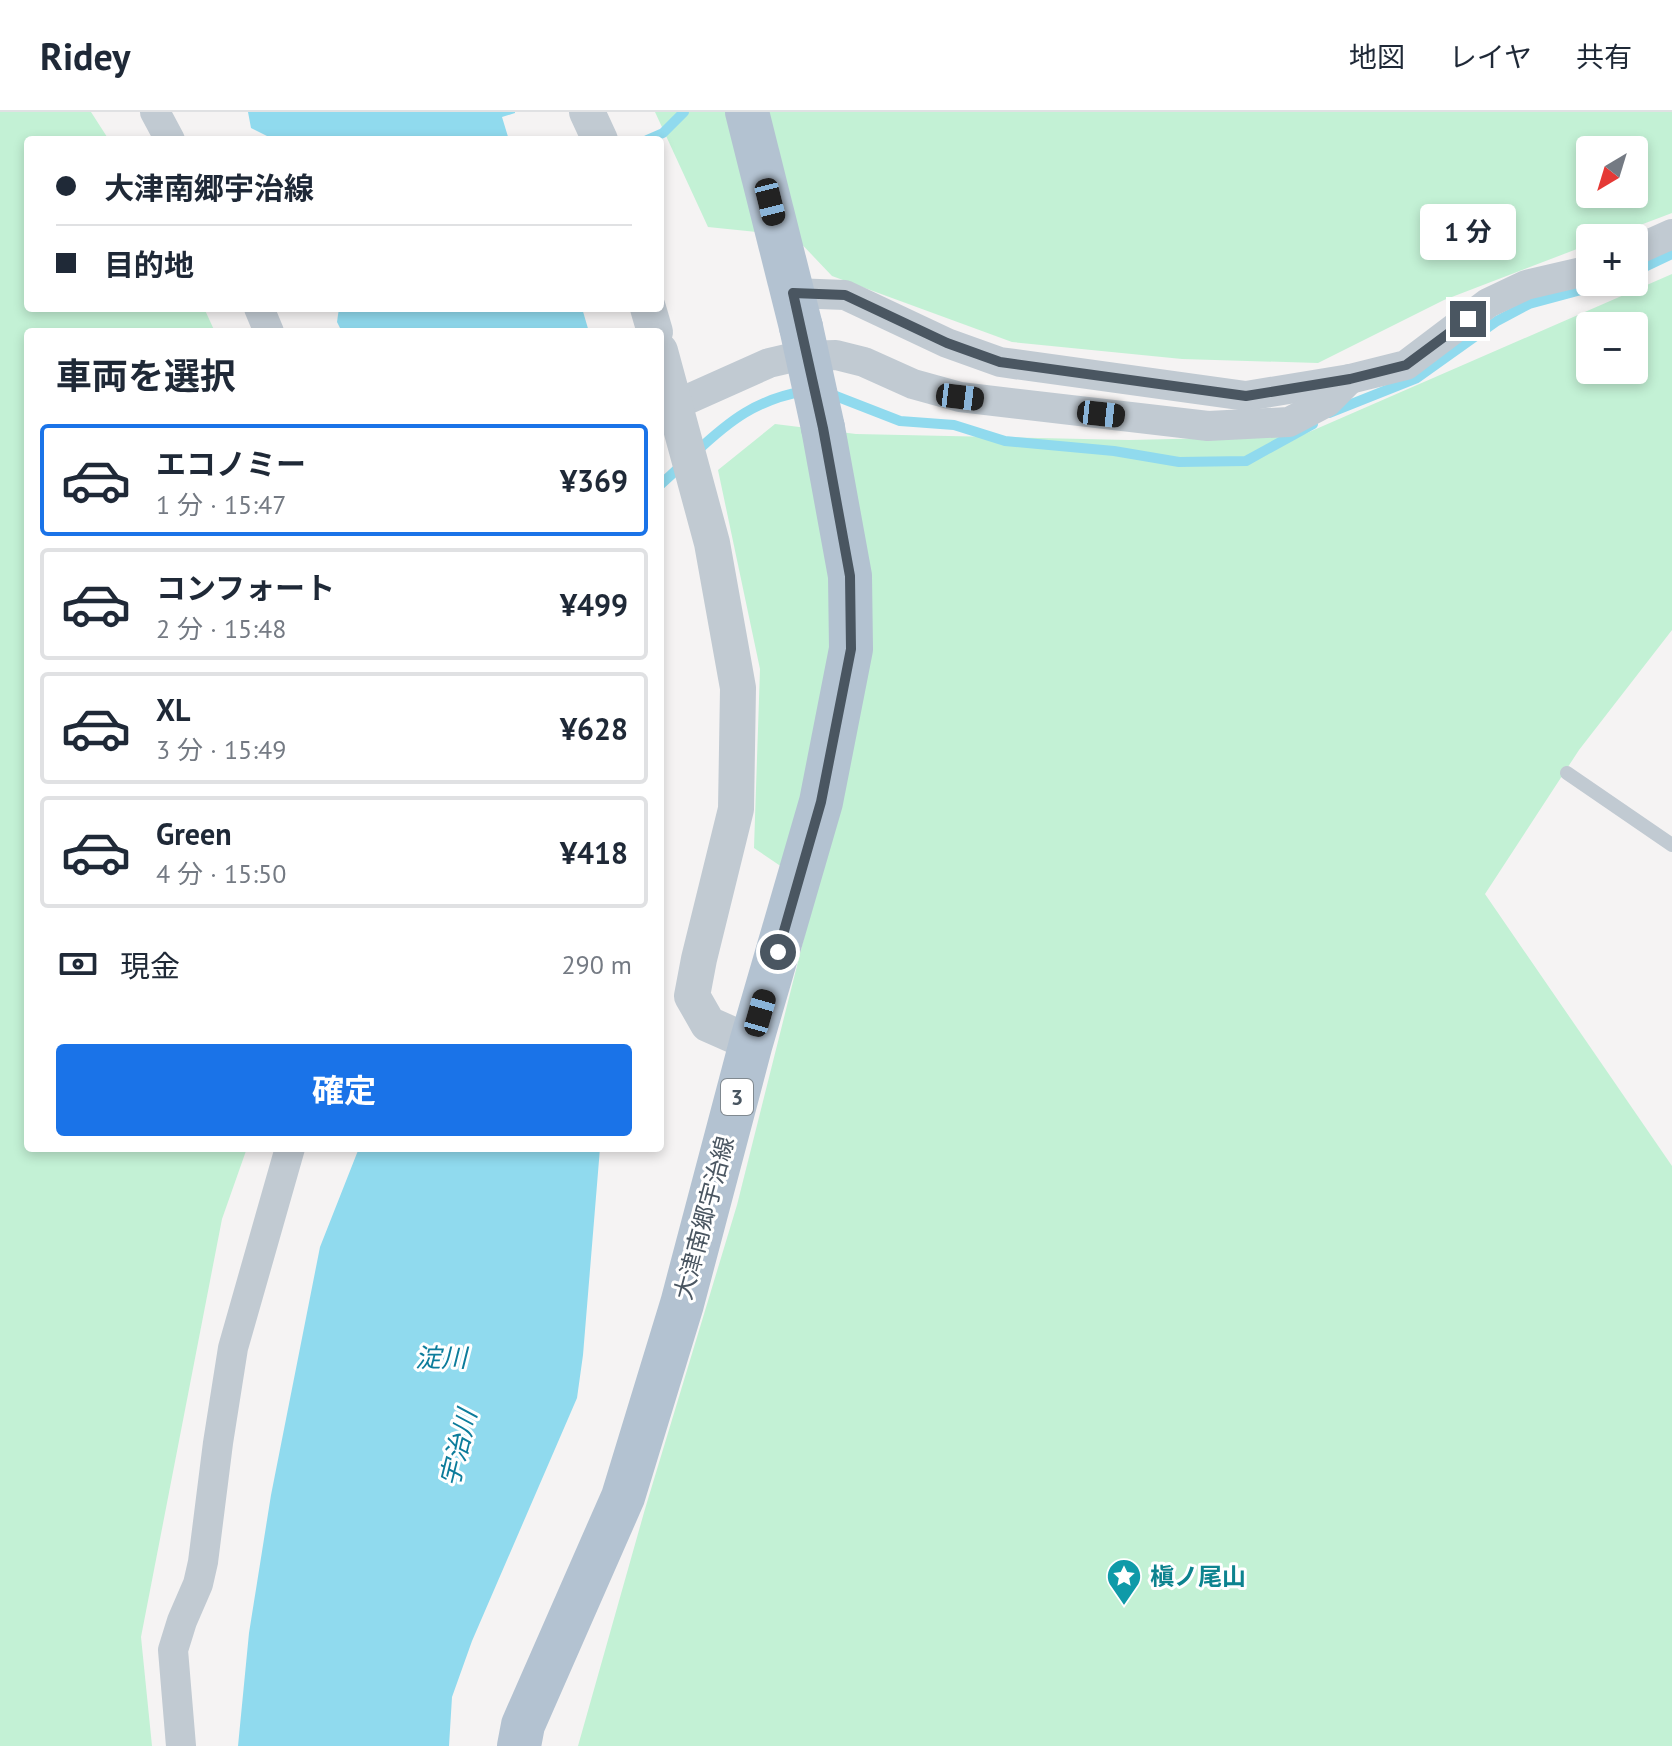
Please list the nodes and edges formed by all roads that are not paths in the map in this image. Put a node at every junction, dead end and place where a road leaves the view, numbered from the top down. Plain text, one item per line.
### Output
1 (155, 112) edge
2 (747, 112) edge
3 (168, 136) edge
4 (1672, 234) edge
5 (1648, 245) edge
6 (1576, 273) edge
7 (797, 310) junction
8 (664, 366) edge
9 (1350, 379) junction
10 (679, 420) junction
11 (1567, 773) dead end
12 (1672, 845) edge
13 (751, 1043) junction
14 (289, 1152) edge
15 (181, 1746) edge
16 (519, 1746) edge

1 - 3 street
2 - 7 main road, 大津南郷宇治線 / 3
4 - 5 street
6 - 9 street
7 - 9 street
7 - 13 main road, 大津南郷宇治線 / 3, bridge
8 - 10 street
9 - 10 street
10 - 13 street
11 - 12 lane
13 - 16 main road, 大津南郷宇治線 / 3
14 - 15 street

